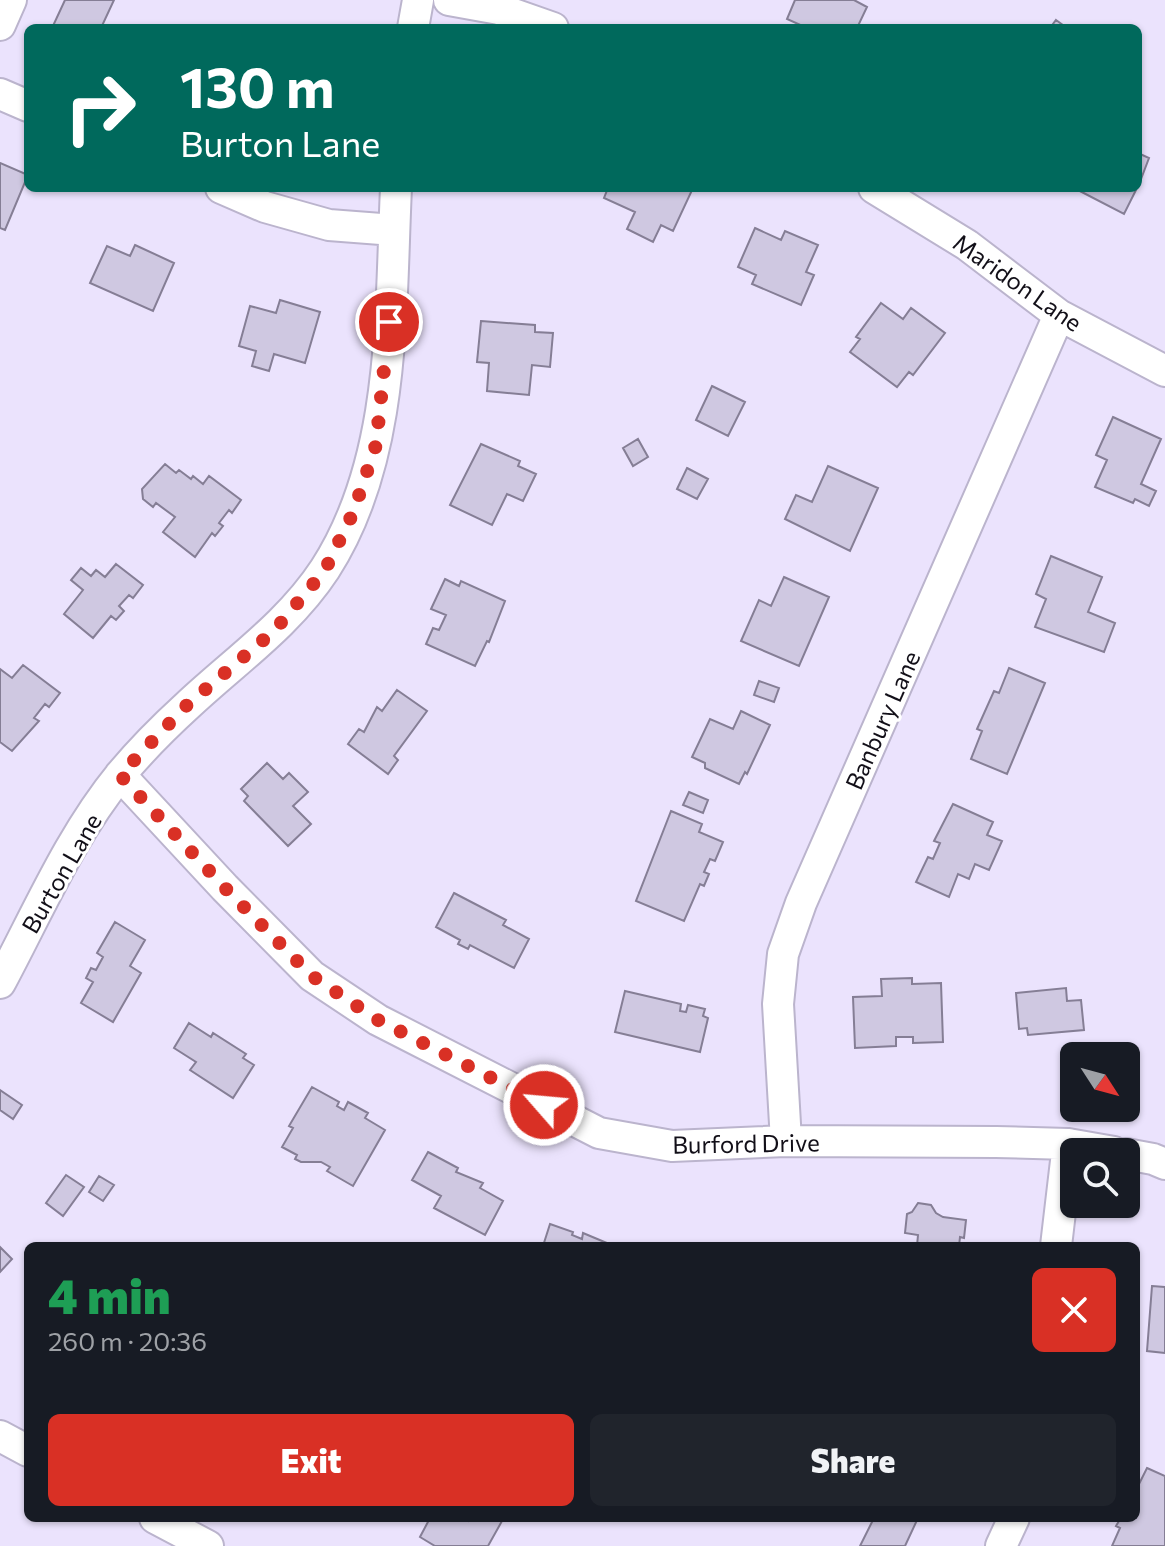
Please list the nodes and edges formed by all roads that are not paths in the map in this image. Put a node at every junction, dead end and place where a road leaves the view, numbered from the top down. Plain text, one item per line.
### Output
1 (11, 0) edge
2 (418, 0) edge
3 (449, 0) edge
4 (414, 24) edge
5 (542, 24) edge
6 (0, 25) edge
7 (0, 94) edge
8 (24, 104) edge
9 (230, 192) edge
10 (396, 192) edge
11 (881, 192) edge
12 (394, 230) junction
13 (1059, 315) junction
14 (1165, 371) edge
15 (120, 775) junction
16 (0, 983) edge
17 (786, 1141) junction
18 (1060, 1144) edge
19 (1140, 1157) edge
20 (1165, 1164) edge
21 (1060, 1212) edge
22 (1056, 1242) edge
23 (0, 1436) edge
24 (24, 1449) edge
25 (163, 1522) edge
26 (1012, 1522) edge
27 (208, 1546) edge
28 (1001, 1546) edge

1 - 6 street
2 - 4 street
3 - 5 street
7 - 8 street
9 - 12 street
10 - 12 street, Burton Lane
11 - 13 street, Maridon Lane
12 - 15 street, Burton Lane
13 - 14 street, Maridon Lane
13 - 17 street, Banbury Lane
15 - 16 street, Burton Lane
15 - 17 street, Burford Drive
17 - 18 street, Burford Drive
19 - 20 street
21 - 22 street
23 - 24 street
25 - 27 street
26 - 28 street

